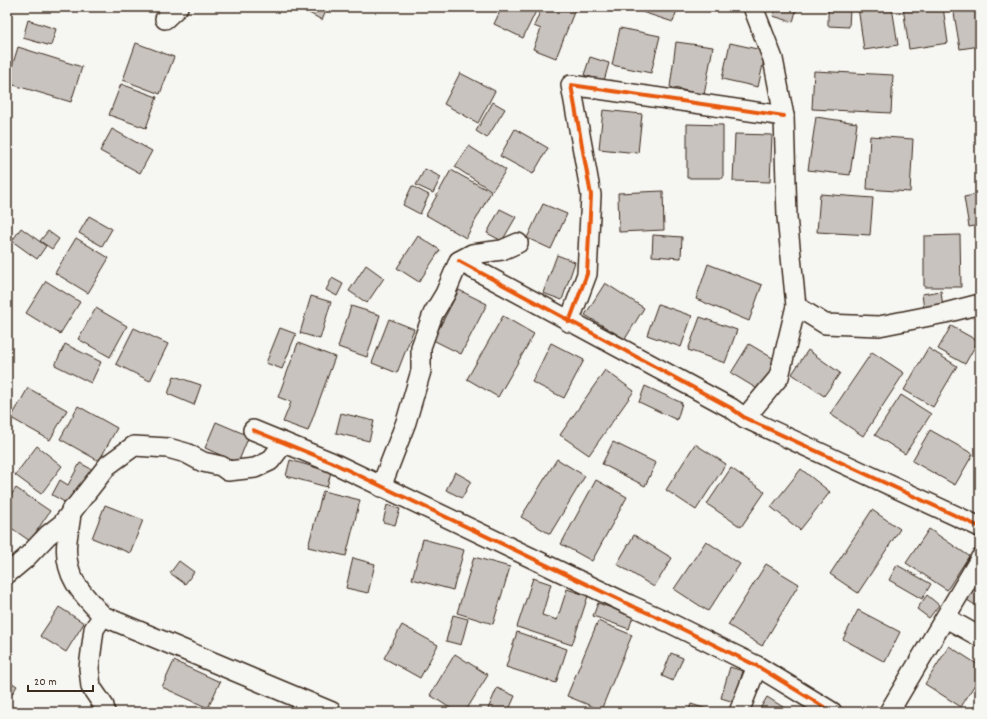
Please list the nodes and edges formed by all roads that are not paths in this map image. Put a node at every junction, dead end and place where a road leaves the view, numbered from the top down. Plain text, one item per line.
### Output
1 (753, 7) edge
2 (784, 116) junction
3 (518, 243) dead end
4 (459, 261) junction
5 (980, 304) edge
6 (796, 306) junction
7 (569, 322) junction
8 (745, 418) junction
9 (253, 430) dead end
10 (284, 443) junction
11 (381, 487) junction
12 (71, 510) junction
13 (980, 527) edge
14 (980, 559) edge
15 (7, 574) edge
16 (103, 616) junction
17 (946, 618) junction
18 (980, 637) edge
19 (757, 666) junction
20 (105, 712) edge
21 (332, 712) edge
22 (739, 712) edge
23 (832, 712) edge
24 (889, 712) edge

1 - 2 street
2 - 6 street
2 - 7 street
3 - 4 street
4 - 7 street
4 - 11 street
5 - 6 street
6 - 8 street
7 - 8 street
8 - 13 street
9 - 10 street
10 - 11 street
10 - 12 street
11 - 19 street
12 - 15 street
12 - 16 street
14 - 17 street
16 - 20 street
16 - 21 street
17 - 18 street
17 - 24 street
19 - 22 street
19 - 23 street

